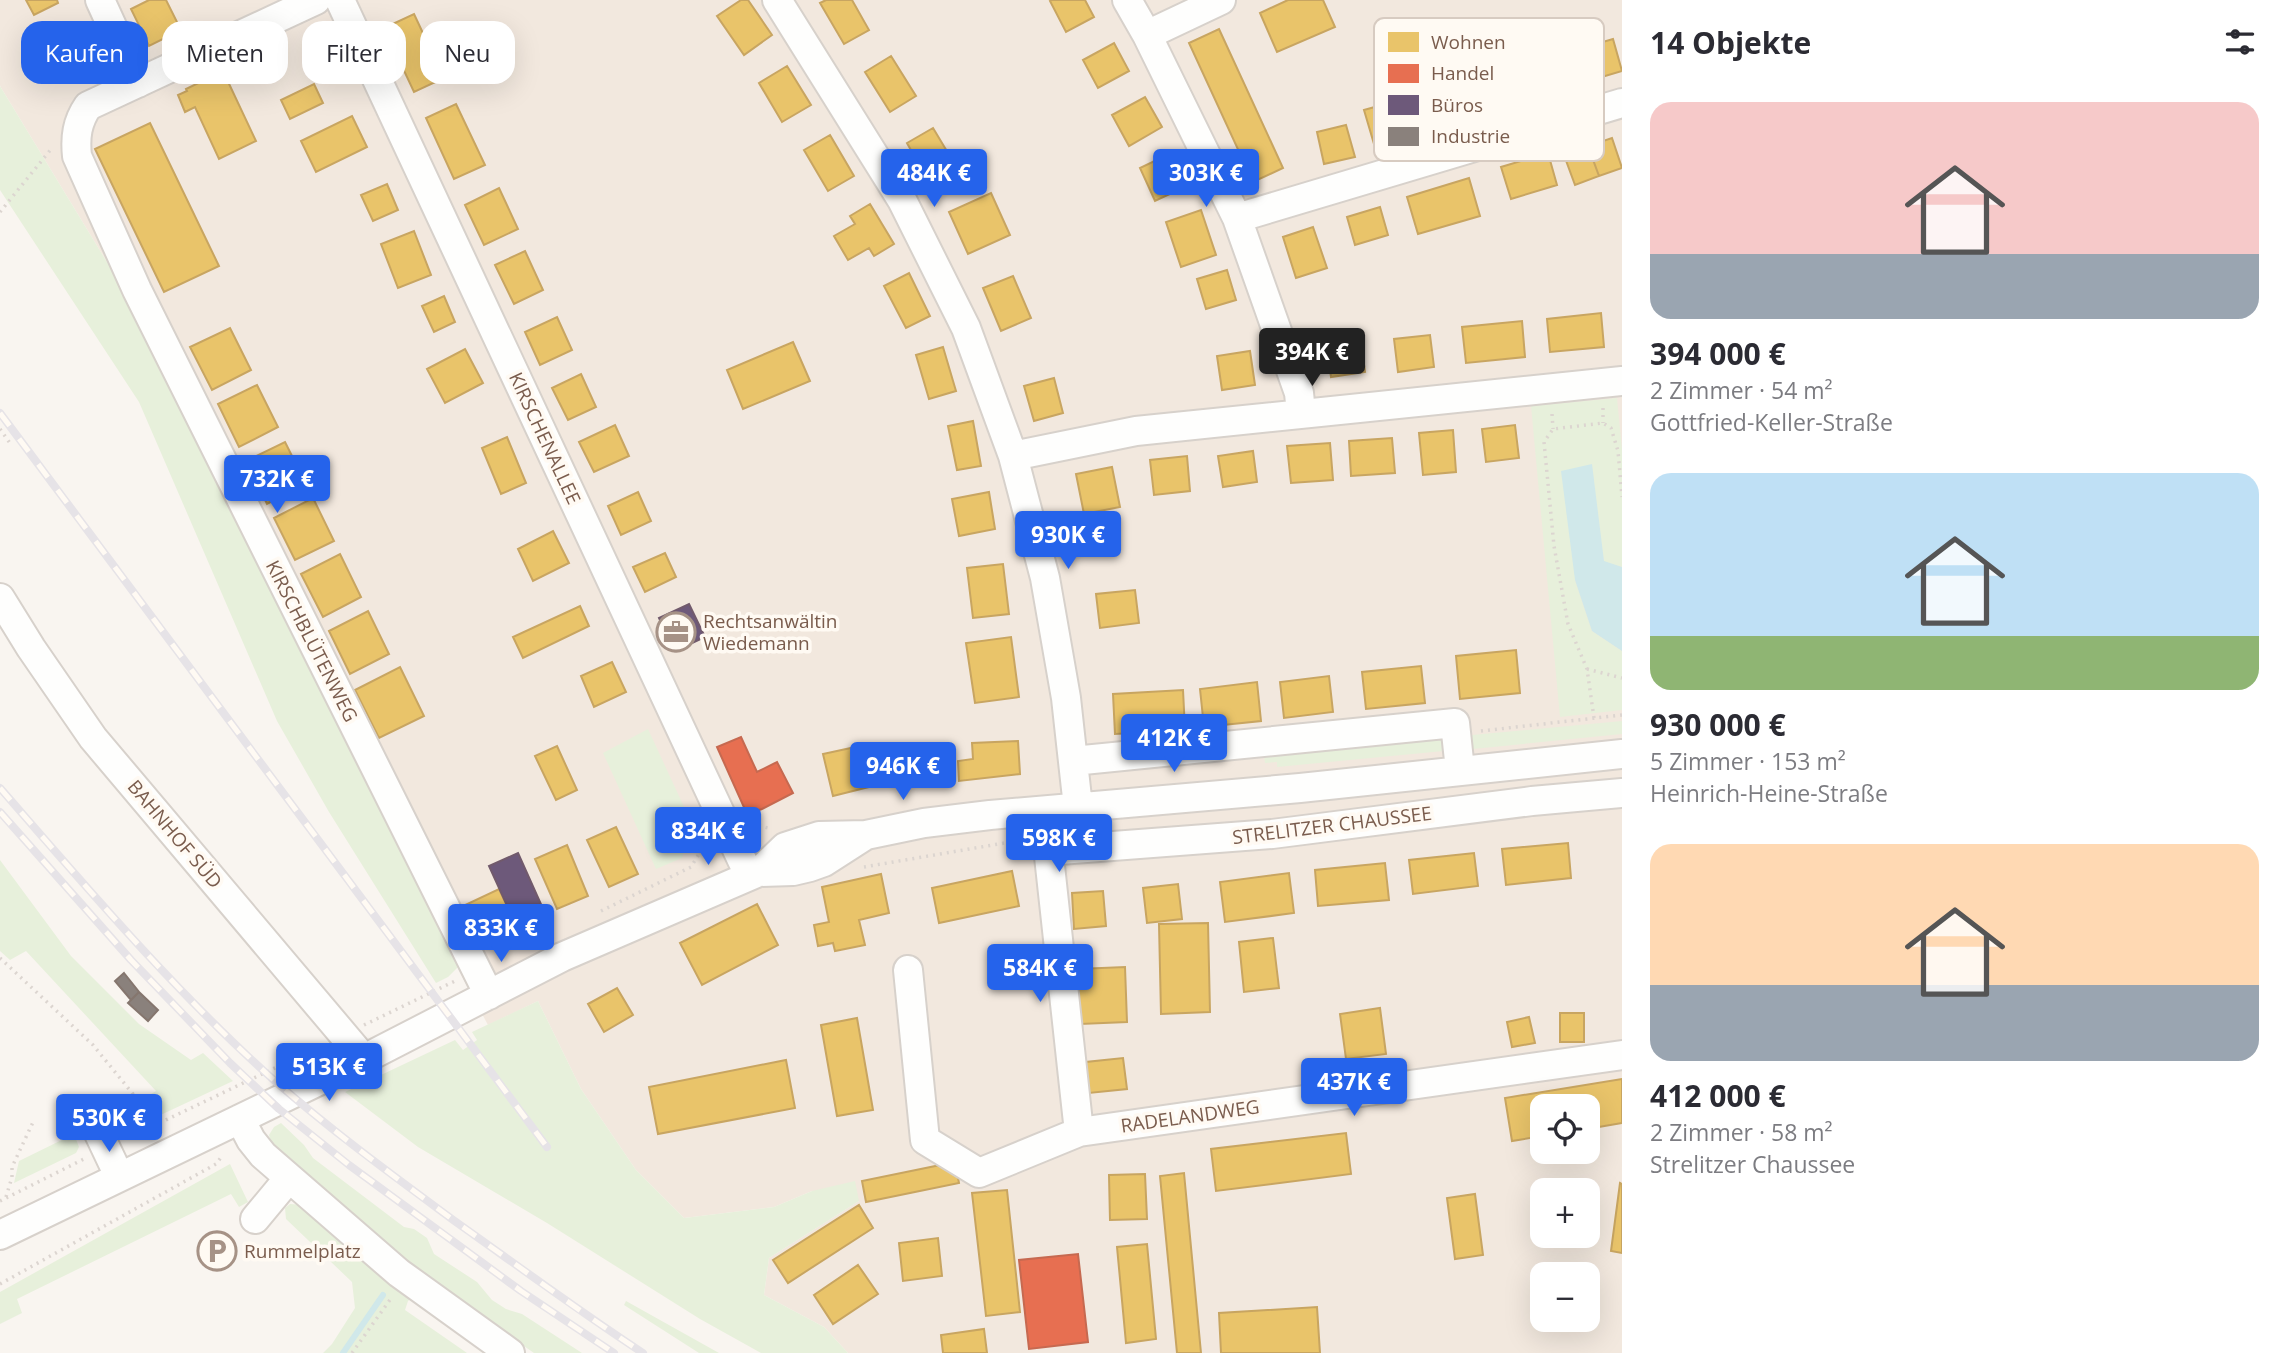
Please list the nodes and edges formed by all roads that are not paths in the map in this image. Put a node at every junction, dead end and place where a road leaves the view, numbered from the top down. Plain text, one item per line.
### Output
1 (100, 0) edge
2 (316, 0) edge
3 (777, 0) edge
4 (1127, 0) edge
5 (1221, 0) edge
6 (348, 3) edge
7 (110, 21) edge
8 (1147, 35) junction
9 (148, 78) edge
10 (136, 84) edge
11 (1622, 103) edge
12 (1604, 108) edge
13 (1428, 161) edge
14 (1237, 218) junction
15 (1622, 382) edge
16 (1301, 414) junction
17 (1013, 456) junction
18 (0, 598) edge
19 (1622, 754) edge
20 (1073, 761) junction
21 (1460, 770) junction
22 (1622, 793) edge
23 (1078, 807) junction
24 (1045, 823) junction
25 (754, 874) junction
26 (908, 970) dead end
27 (489, 995) junction
28 (1622, 1055) edge
29 (364, 1059) junction
30 (93, 1121) dead end
31 (243, 1126) junction
32 (1079, 1132) junction
33 (118, 1176) junction
34 (289, 1178) junction
35 (255, 1219) dead end
36 (0, 1235) edge
37 (510, 1353) edge

1 - 7 street
2 - 9 street
3 - 17 street
4 - 8 street
5 - 8 street
6 - 25 street, KIRSCHENALLEE
8 - 14 street
10 - 27 street, KIRSCHBLÜTENWEG
11 - 12 street
13 - 14 street
14 - 16 street
15 - 16 street
16 - 17 street
17 - 20 street
18 - 29 street, BAHNHOF SÜD
19 - 21 street, STRELITZER CHAUSSEE
20 - 21 street
20 - 23 street
21 - 23 street, STRELITZER CHAUSSEE
22 - 24 street, STRELITZER CHAUSSEE
23 - 24 street, STRELITZER CHAUSSEE
24 - 25 street, STRELITZER CHAUSSEE
24 - 32 street
25 - 27 street, STRELITZER CHAUSSEE
26 - 32 street, RADELANDWEG
27 - 29 street, STRELITZER CHAUSSEE
28 - 32 street, RADELANDWEG
29 - 31 street, STRELITZER CHAUSSEE
30 - 33 street
31 - 33 street, STRELITZER CHAUSSEE
31 - 34 street
33 - 36 street, STRELITZER CHAUSSEE
34 - 35 street
34 - 37 street

